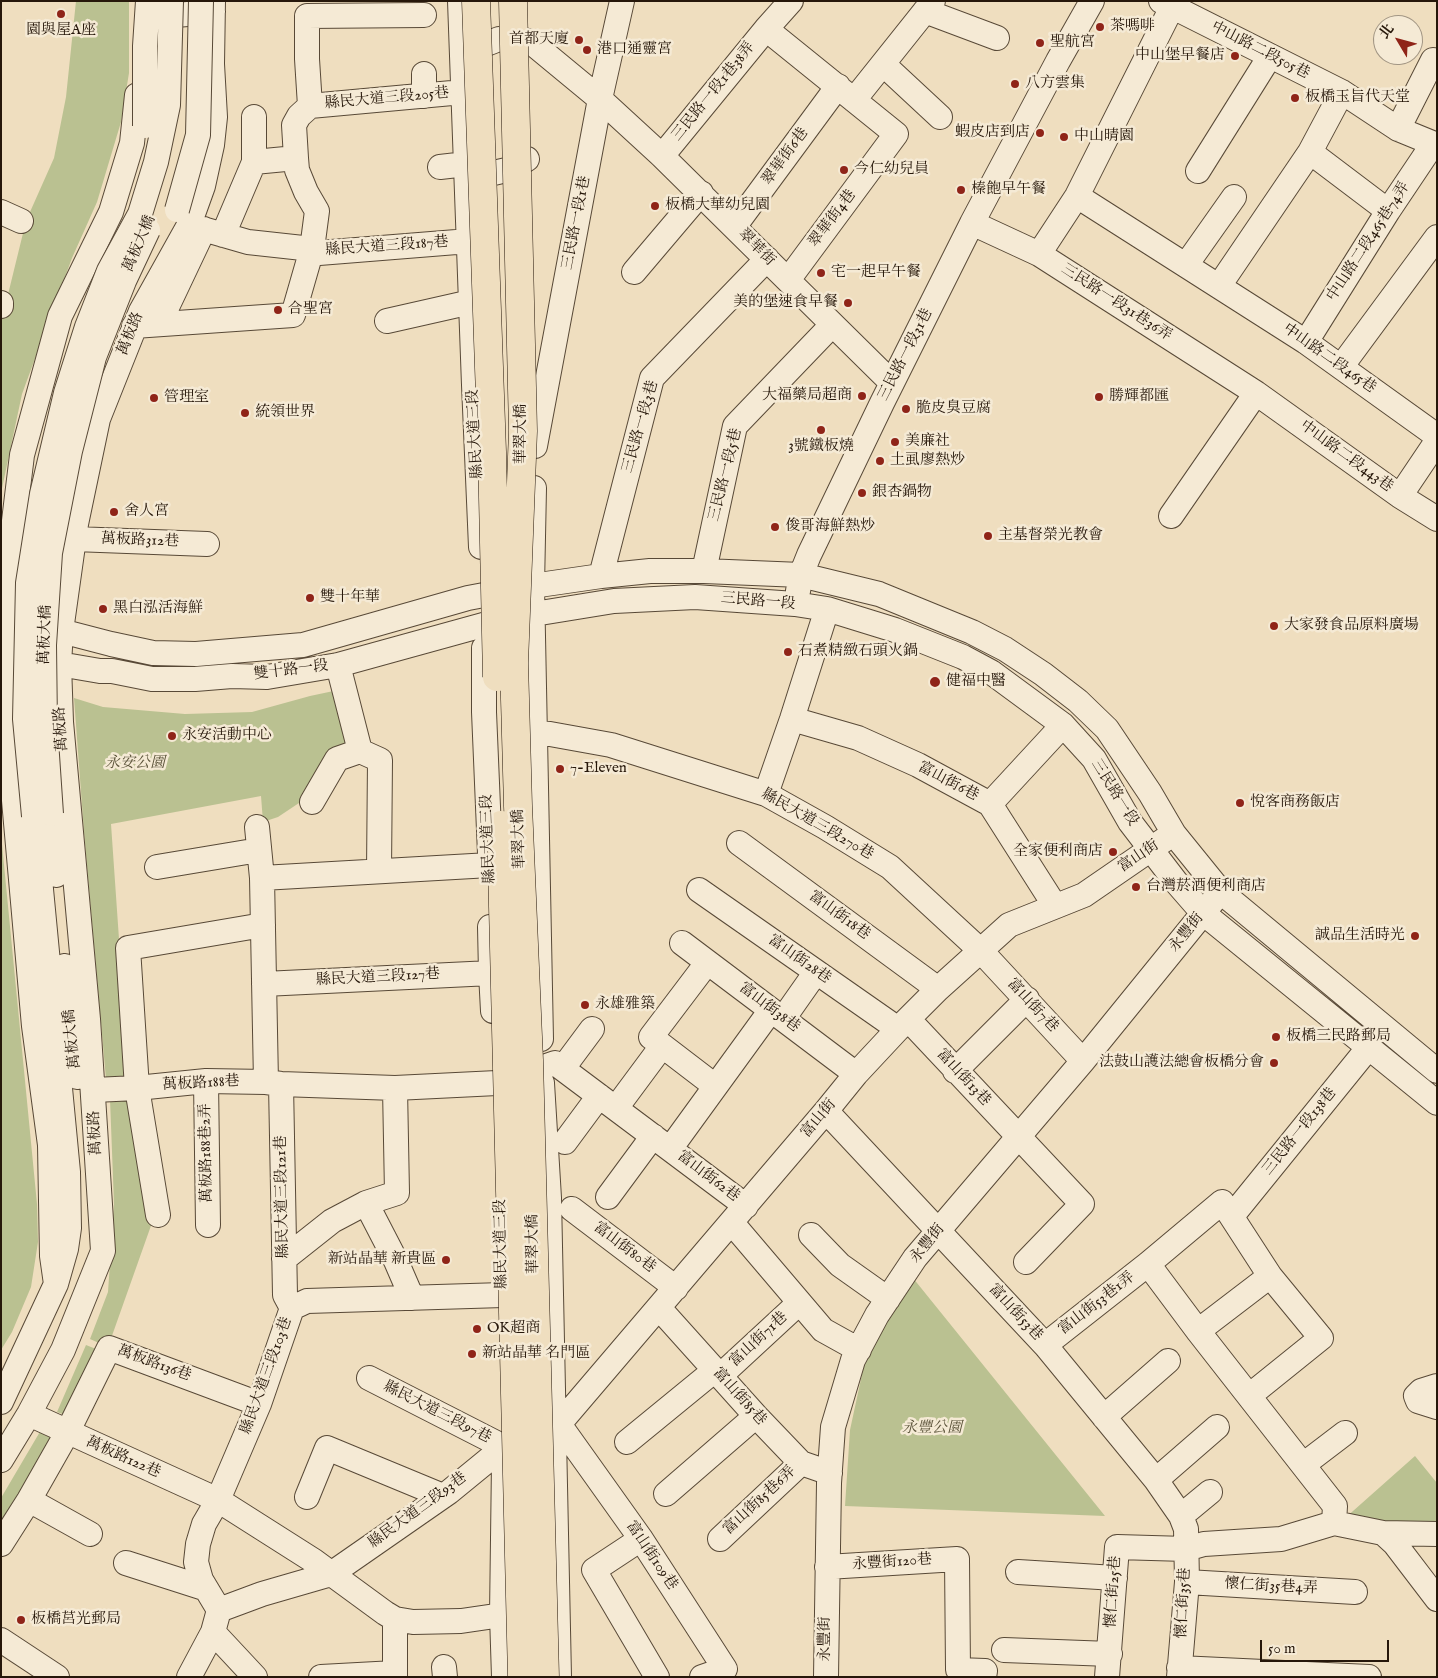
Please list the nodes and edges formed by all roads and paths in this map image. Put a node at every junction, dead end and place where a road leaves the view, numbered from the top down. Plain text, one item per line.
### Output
1 (171, 1) edge
2 (184, 1) edge
3 (460, 1) edge
4 (476, 1) edge
5 (493, 1) edge
6 (513, 1) edge
7 (523, 1) edge
8 (622, 1) edge
9 (790, 1) edge
10 (1092, 1) edge
11 (1169, 3) edge
12 (209, 5) edge
13 (929, 6) edge
14 (143, 7) edge
15 (424, 14) dead end
16 (766, 29) junction
17 (997, 38) dead end
18 (524, 40) junction
19 (1270, 56) junction
20 (1434, 60) dead end
21 (883, 64) junction
22 (463, 67) junction
23 (463, 92) junction
24 (1342, 92) junction
25 (846, 93) junction
26 (600, 99) junction
27 (310, 106) junction
28 (254, 117) dead end
29 (940, 117) dead end
30 (1398, 129) junction
31 (1435, 144) edge
32 (1310, 152) junction
33 (662, 156) junction
34 (296, 158) junction
35 (527, 159) junction
36 (254, 162) junction
37 (466, 164) junction
38 (440, 167) dead end
39 (1198, 171) dead end
40 (701, 193) junction
41 (1077, 196) junction
42 (1234, 197) dead end
43 (1388, 211) junction
44 (972, 223) junction
45 (198, 225) junction
46 (734, 227) junction
47 (1437, 237) edge
48 (469, 241) junction
49 (312, 249) junction
50 (1039, 254) junction
51 (767, 259) junction
52 (1186, 265) junction
53 (634, 272) dead end
54 (788, 280) junction
55 (1218, 286) junction
56 (471, 302) junction
57 (144, 320) junction
58 (387, 321) dead end
59 (832, 325) junction
60 (1306, 342) junction
61 (1341, 368) junction
62 (892, 383) junction
63 (1256, 393) junction
64 (1437, 436) edge
65 (1437, 441) edge
66 (535, 446) junction
67 (22, 455) junction
68 (509, 470) dead end
69 (1400, 496) junction
70 (16, 506) junction
71 (1171, 516) dead end
72 (1437, 519) edge
73 (74, 539) junction
74 (207, 544) dead end
75 (704, 571) junction
76 (801, 575) junction
77 (601, 576) junction
78 (525, 588) junction
79 (483, 596) junction
80 (795, 604) junction
81 (827, 609) junction
82 (526, 616) junction
83 (2, 620) edge
84 (484, 625) junction
85 (61, 631) junction
86 (3, 649) edge
87 (1006, 649) junction
88 (59, 664) junction
89 (338, 665) junction
90 (991, 672) junction
91 (484, 712) junction
92 (792, 719) junction
93 (1064, 725) junction
94 (536, 733) junction
95 (370, 756) junction
96 (766, 794) junction
97 (312, 802) dead end
98 (990, 804) junction
99 (42, 815) junction
100 (258, 827) dead end
101 (1174, 834) junction
102 (739, 843) dead end
103 (1151, 849) junction
104 (259, 850) junction
105 (490, 865) junction
106 (157, 867) dead end
107 (379, 872) junction
108 (262, 878) junction
109 (699, 890) dead end
110 (1221, 892) junction
111 (1056, 906) junction
112 (1203, 912) junction
113 (263, 925) junction
114 (682, 943) dead end
115 (981, 951) junction
116 (707, 962) junction
117 (816, 972) junction
118 (491, 973) junction
119 (264, 984) junction
120 (938, 989) junction
121 (1027, 999) junction
122 (777, 1015) junction
123 (903, 1024) junction
124 (592, 1029) dead end
125 (662, 1046) junction
126 (1369, 1047) junction
127 (1083, 1061) junction
128 (552, 1068) junction
129 (955, 1071) junction
130 (1437, 1071) edge
131 (856, 1074) junction
132 (206, 1081) junction
133 (497, 1082) junction
134 (274, 1083) junction
135 (715, 1086) junction
136 (137, 1088) junction
137 (396, 1088) junction
138 (94, 1090) junction
139 (608, 1102) junction
140 (1437, 1103) edge
141 (826, 1111) junction
142 (1018, 1137) junction
143 (565, 1142) dead end
144 (662, 1143) junction
145 (608, 1196) dead end
146 (366, 1203) junction
147 (572, 1209) dead end
148 (739, 1214) junction
149 (158, 1215) dead end
150 (1232, 1216) junction
151 (208, 1225) dead end
152 (939, 1230) junction
153 (811, 1235) dead end
154 (284, 1259) junction
155 (1026, 1262) dead end
156 (1148, 1264) junction
157 (1270, 1276) junction
158 (56, 1284) junction
159 (87, 1288) junction
160 (676, 1288) junction
161 (503, 1295) junction
162 (412, 1298) junction
163 (888, 1299) junction
164 (799, 1303) junction
165 (292, 1308) junction
166 (659, 1308) junction
167 (1198, 1331) junction
168 (1045, 1345) junction
169 (859, 1350) junction
170 (1168, 1361) dead end
171 (717, 1373) junction
172 (369, 1378) dead end
173 (1437, 1386) edge
174 (1249, 1396) junction
175 (1, 1402) edge
176 (259, 1404) junction
177 (1437, 1407) edge
178 (29, 1414) junction
179 (756, 1416) junction
180 (1104, 1417) junction
181 (556, 1427) junction
182 (1217, 1427) dead end
183 (1345, 1432) dead end
184 (67, 1433) junction
185 (627, 1442) dead end
186 (504, 1447) junction
187 (1, 1460) edge
188 (800, 1463) junction
189 (1303, 1465) junction
190 (830, 1473) junction
191 (1156, 1480) junction
192 (1210, 1492) dead end
193 (666, 1494) dead end
194 (442, 1496) junction
195 (307, 1497) dead end
196 (30, 1500) junction
197 (218, 1500) junction
198 (1334, 1523) junction
199 (1184, 1532) junction
200 (1383, 1533) junction
201 (90, 1534) dead end
202 (1437, 1534) edge
203 (641, 1539) junction
204 (720, 1539) dead end
205 (1, 1544) edge
206 (126, 1563) dead end
207 (827, 1567) junction
208 (1018, 1572) dead end
209 (331, 1574) junction
210 (1115, 1578) junction
211 (1187, 1582) junction
212 (204, 1588) junction
213 (1355, 1592) dead end
214 (1437, 1599) edge
215 (502, 1615) junction
216 (395, 1619) junction
217 (216, 1621) junction
218 (1, 1640) edge
219 (1004, 1650) dead end
220 (1109, 1665) edge
221 (1179, 1672) edge
222 (395, 1675) edge
223 (53, 1676) edge
224 (189, 1677) edge
225 (255, 1677) edge
226 (321, 1677) edge
227 (504, 1677) edge
228 (522, 1677) edge
229 (545, 1677) edge
230 (559, 1677) edge
231 (657, 1677) edge
232 (702, 1677) edge
233 (826, 1677) edge
234 (984, 1677) edge
235 (1369, 1677) edge

1 - 99 street, 萬板大橋, bridge
2 - 99 street, 萬板大橋, bridge
3 - 22 street, 縣民大道三段
4 - 228 highway, 華翠大橋, bridge
5 - 68 highway
6 - 229 highway, 華翠大橋, bridge
7 - 18 street
8 - 26 street, 三民路一段1巷
9 - 16 street
10 - 44 street, 三民路一段31巷
11 - 19 street, 中山路二段505巷
11 - 41 street
12 - 14 street
12 - 45 street, bridge
13 - 17 street
13 - 21 street, 翠華街6巷
14 - 67 street
14 - 67 street, bridge
15 - 27 street
16 - 25 street
16 - 33 street, 三民路一段1巷38弄
18 - 22 street
18 - 26 street, 翠華街
18 - 35 street
19 - 24 street, 中山路二段505巷
19 - 39 street
20 - 30 street
21 - 25 street, 翠華街6巷
21 - 29 street
22 - 23 street, 縣民大道三段
23 - 27 street, 縣民大道三段205巷
23 - 37 street, 縣民大道三段
24 - 30 street, 中山路二段505巷
24 - 32 street
25 - 46 street, 翠華街6巷
25 - 54 street, 翠華街4巷
26 - 33 street, 翠華街
26 - 66 street, 三民路一段1巷
27 - 34 street
28 - 36 street
30 - 31 street, 中山路二段505巷
31 - 43 street, 中山路二段465巷74弄
32 - 43 street
32 - 55 street
33 - 40 street, 翠華街
34 - 36 street
34 - 49 street
35 - 37 street
35 - 66 street
36 - 45 street
37 - 38 street
37 - 48 street, 縣民大道三段
40 - 46 street, 翠華街
40 - 53 street
41 - 50 street
41 - 52 street, 中山路二段465巷
42 - 52 street
43 - 60 street, 中山路二段465巷74弄
44 - 50 street, 三民路一段31巷36弄
44 - 62 street, 三民路一段31巷
45 - 49 street, 縣民大道三段187巷
45 - 57 street
45 - 57 street
46 - 51 street, 翠華街
47 - 61 street
48 - 49 street, 縣民大道三段187巷
48 - 56 street, 縣民大道三段
49 - 57 street
50 - 63 street, 三民路一段31巷36弄
51 - 54 street, 翠華街
51 - 77 street, 三民路一段3巷
52 - 55 street, 中山路二段465巷
54 - 59 street, 翠華街
55 - 60 street, 中山路二段465巷
56 - 58 street
56 - 79 street, 縣民大道三段
57 - 73 street, 萬板路
59 - 62 street, 翠華街
59 - 75 street, 三民路一段5巷
60 - 61 street, 中山路二段465巷
61 - 64 street, 中山路二段465巷
62 - 76 street, 三民路一段31巷
63 - 69 street, 中山路二段443巷
63 - 71 street
65 - 69 street
66 - 78 street
67 - 70 street
69 - 72 street, 中山路二段443巷
70 - 73 street, 萬板路312巷
70 - 83 street
73 - 74 street, 萬板路312巷
73 - 85 street, 萬板路
75 - 76 street, 三民路一段
75 - 77 street, 三民路一段
76 - 80 street, 三民路一段31巷
76 - 87 street, 三民路一段
77 - 78 street, 三民路一段
78 - 79 street, 雙十路一段
78 - 82 street
79 - 84 street, 縣民大道三段
79 - 85 street, 雙十路一段
80 - 81 street, 三民路一段
80 - 82 street, 三民路一段
81 - 90 street, 三民路一段
81 - 92 street
82 - 84 street, 雙十路一段
82 - 94 street
83 - 85 street, 雙十路一段
83 - 86 street
84 - 89 street, 雙十路一段
84 - 91 street, 縣民大道三段
85 - 88 street, 萬板路
86 - 88 street, 雙十路一段
86 - 158 street
87 - 90 street
87 - 101 street, 三民路一段
88 - 89 street, 雙十路一段
88 - 138 street, 萬板路
89 - 95 street
90 - 93 street, 三民路一段
91 - 94 street, 縣民大道三段270巷
91 - 105 street, 縣民大道三段
92 - 96 street
92 - 98 street, 富山街6巷
93 - 98 street
93 - 103 street, 三民路一段
94 - 96 street, 縣民大道三段270巷
94 - 128 street
95 - 97 street
95 - 107 street
96 - 115 street, 縣民大道三段270巷
98 - 111 street, 富山街6巷
99 - 158 street, 萬板大橋
99 - 159 street, 萬板大橋
100 - 104 street, 縣民大道三段121巷
101 - 103 street, 富山街
101 - 110 street, 三民路一段
102 - 120 street, 富山街18巷
103 - 111 street, 富山街
103 - 112 street, 三民路一段
104 - 106 street
104 - 108 street, 縣民大道三段121巷
105 - 107 street
105 - 118 street, 縣民大道三段
107 - 108 street
108 - 113 street, 縣民大道三段121巷
109 - 117 street, 富山街28巷
110 - 112 street, 永豐街
110 - 130 street, 三民路一段
111 - 115 street, 富山街
112 - 126 street, 三民路一段
112 - 127 street, 永豐街
113 - 119 street, 縣民大道三段121巷
113 - 136 street
114 - 116 street, 富山街38巷
115 - 120 street, 富山街
115 - 121 street, 富山街7巷
116 - 122 street, 富山街38巷
116 - 125 street
117 - 122 street, 富山街62巷
117 - 123 street, 富山街28巷
118 - 119 street, 縣民大道三段127巷
118 - 133 street, 縣民大道三段
119 - 134 street, 縣民大道三段121巷
120 - 123 street, 富山街
121 - 127 street, 富山街7巷
121 - 129 street
122 - 131 street, 富山街38巷
122 - 135 street, 富山街62巷
123 - 129 street, 富山街13巷
123 - 131 street, 富山街
124 - 128 street
125 - 135 street
125 - 139 street
126 - 140 street, 三民路一段
126 - 150 street, 三民路一段138巷
127 - 142 street, 永豐街
128 - 133 street
128 - 139 street, 富山街62巷
128 - 181 street
129 - 142 street, 富山街13巷
131 - 141 street, 富山街
132 - 134 street, 萬板路188巷
132 - 136 street, 萬板路188巷
132 - 151 street, 萬板路188巷2弄
133 - 137 street
133 - 161 street, 縣民大道三段
134 - 137 street
134 - 154 street, 縣民大道三段121巷
135 - 144 street, 富山街62巷
136 - 138 street, 萬板路188巷
136 - 149 street
137 - 146 street
138 - 159 street, 萬板路
139 - 143 street
139 - 144 street, 富山街62巷
141 - 148 street, 富山街
141 - 152 street, 富山街53巷
142 - 152 street, 永豐街
142 - 155 street, 富山街13巷
144 - 145 street, 富山街62巷
144 - 148 street, 富山街62巷
146 - 154 street
146 - 162 street
147 - 160 street, 富山街80巷
148 - 160 street, 富山街
148 - 164 street, 富山街71巷
150 - 156 street, 富山街53巷1弄
150 - 157 street, 富山街53巷1弄
152 - 163 street, 永豐街
152 - 168 street, 富山街53巷
153 - 163 street
154 - 165 street, 縣民大道三段121巷
156 - 167 street, 富山街53巷1弄
156 - 168 street, 富山街53巷1弄
157 - 167 street
157 - 174 street, 富山街53巷1弄
158 - 175 street
159 - 178 street, 萬板路
160 - 166 street, 富山街
161 - 162 street, 縣民大道三段103巷
161 - 186 street, 縣民大道三段
162 - 165 street, 縣民大道三段103巷
163 - 169 street, 永豐街
164 - 169 street, 富山街71巷
164 - 171 street, 富山街71巷
165 - 176 street, 縣民大道三段103巷
166 - 171 street, 富山街85巷
166 - 181 street, 富山街
167 - 174 street, 富山街53巷1弄
168 - 180 street, 富山街53巷
169 - 190 street, 永豐街
170 - 180 street
171 - 179 street, 富山街85巷
171 - 185 street, 富山街71巷
172 - 186 street, 縣民大道三段97巷
173 - 177 street
174 - 189 street, 富山街53巷1弄
176 - 184 street, 萬板路136巷
176 - 197 street, 縣民大道三段103巷
178 - 184 street, 萬板路122巷
178 - 187 street, 萬板路
179 - 188 street, 富山街85巷
179 - 193 street
180 - 191 street, 富山街53巷
181 - 186 street
181 - 203 street, 富山街109巷
181 - 230 street
182 - 191 street
183 - 189 street
184 - 196 street
184 - 197 street, 萬板路122巷
186 - 194 street, 縣民大道三段93巷
186 - 215 street, 縣民大道三段
188 - 190 street, 富山街85巷
188 - 204 street, 富山街85巷6弄
189 - 198 street, 富山街53巷1弄
190 - 207 street, 永豐街
191 - 199 street, 富山街53巷
192 - 199 street
194 - 195 street
194 - 209 street, 縣民大道三段93巷
196 - 201 street
196 - 205 street
197 - 209 street
197 - 212 street, 縣民大道三段103巷
198 - 199 street
198 - 200 street
199 - 210 street, 懷仁街25巷
199 - 211 street, 懷仁街35巷
200 - 202 street
200 - 214 street
203 - 231 street
203 - 232 street, 富山街109巷
206 - 212 street
207 - 233 street, 永豐街
207 - 234 street, 永豐街120巷
208 - 210 street
209 - 216 street
209 - 217 street, 縣民大道三段93巷
210 - 220 street, 懷仁街25巷
211 - 213 street, 懷仁街35巷4弄
211 - 221 street, 懷仁街35巷
212 - 217 street, 縣民大道三段103巷
215 - 216 street
215 - 227 street, 縣民大道三段
216 - 222 street
217 - 224 street
217 - 225 street
218 - 223 street
219 - 220 street
221 - 235 street
222 - 226 street

